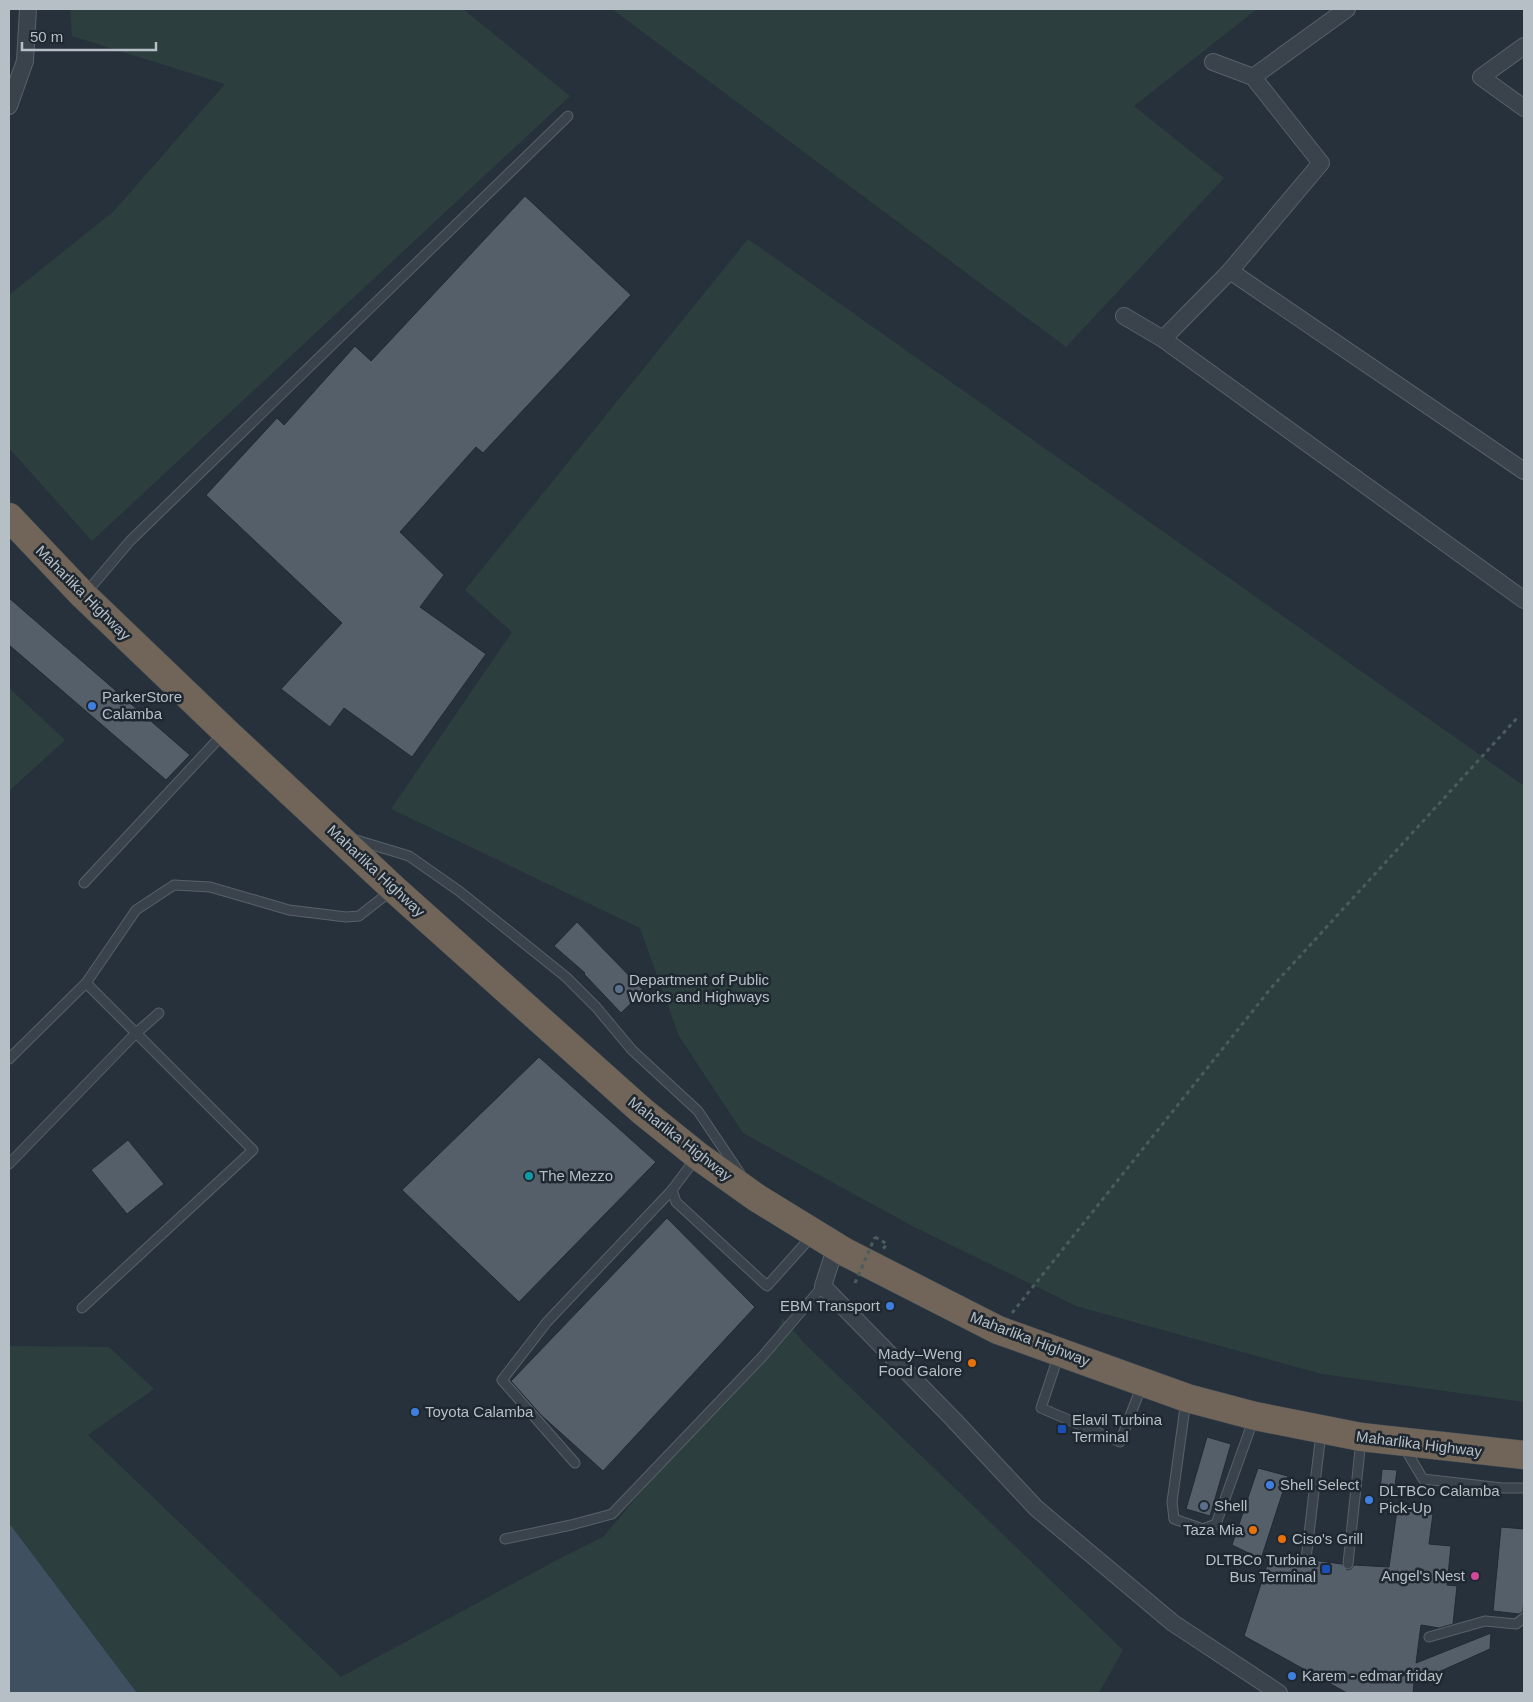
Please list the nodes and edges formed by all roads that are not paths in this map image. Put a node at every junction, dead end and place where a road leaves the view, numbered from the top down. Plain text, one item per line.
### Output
1 (28, 9) edge
2 (1347, 9) edge
3 (1524, 46) edge
4 (1214, 62) dead end
5 (1253, 77) junction
6 (9, 106) edge
7 (1524, 108) edge
8 (568, 116) dead end
9 (1230, 271) junction
10 (1124, 316) dead end
11 (1163, 339) junction
12 (1524, 471) edge
13 (9, 517) edge
14 (9, 531) edge
15 (44, 556) junction
16 (83, 595) junction
17 (1524, 600) edge
18 (225, 732) junction
19 (336, 833) junction
20 (84, 883) dead end
21 (394, 889) junction
22 (86, 983) junction
23 (159, 1013) dead end
24 (135, 1034) junction
25 (9, 1059) edge
26 (698, 1156) junction
27 (9, 1164) edge
28 (672, 1190) junction
29 (757, 1198) junction
30 (826, 1240) junction
31 (823, 1286) junction
32 (82, 1308) dead end
33 (1060, 1352) junction
34 (1143, 1381) junction
35 (1187, 1398) junction
36 (1255, 1416) junction
37 (1321, 1430) junction
38 (1362, 1437) junction
39 (1401, 1443) junction
40 (1524, 1455) edge
41 (575, 1463) dead end
42 (1524, 1488) edge
43 (504, 1539) dead end
44 (1306, 1559) dead end
45 (1348, 1564) dead end
46 (1524, 1618) edge
47 (1430, 1637) dead end
48 (1280, 1693) edge

1 - 6 street
2 - 5 street
3 - 7 street
4 - 5 street
5 - 9 street
8 - 16 lane
9 - 11 street
9 - 12 street
10 - 11 street
11 - 17 street
13 - 15 highway, Maharlika Highway
14 - 15 highway
15 - 16 highway, Maharlika Highway
16 - 18 highway, Maharlika Highway
18 - 19 highway, Maharlika Highway
18 - 20 lane
19 - 21 highway, Maharlika Highway
19 - 29 lane
21 - 22 lane
21 - 26 highway, Maharlika Highway
22 - 24 lane
22 - 25 lane
23 - 24 lane
24 - 27 lane
24 - 32 lane
26 - 28 lane
26 - 29 highway, Maharlika Highway
28 - 30 lane
28 - 41 lane
29 - 30 highway, Maharlika Highway
30 - 31 street
30 - 33 highway, Maharlika Highway
31 - 43 lane
31 - 48 street
33 - 34 highway, Maharlika Highway
33 - 34 lane
34 - 35 highway, Maharlika Highway
35 - 36 highway, Maharlika Highway
35 - 36 lane
36 - 37 highway, Maharlika Highway
37 - 38 highway, Maharlika Highway
37 - 44 lane
38 - 39 highway, Maharlika Highway
38 - 45 lane
39 - 40 highway, Maharlika Highway
39 - 42 lane
46 - 47 lane

